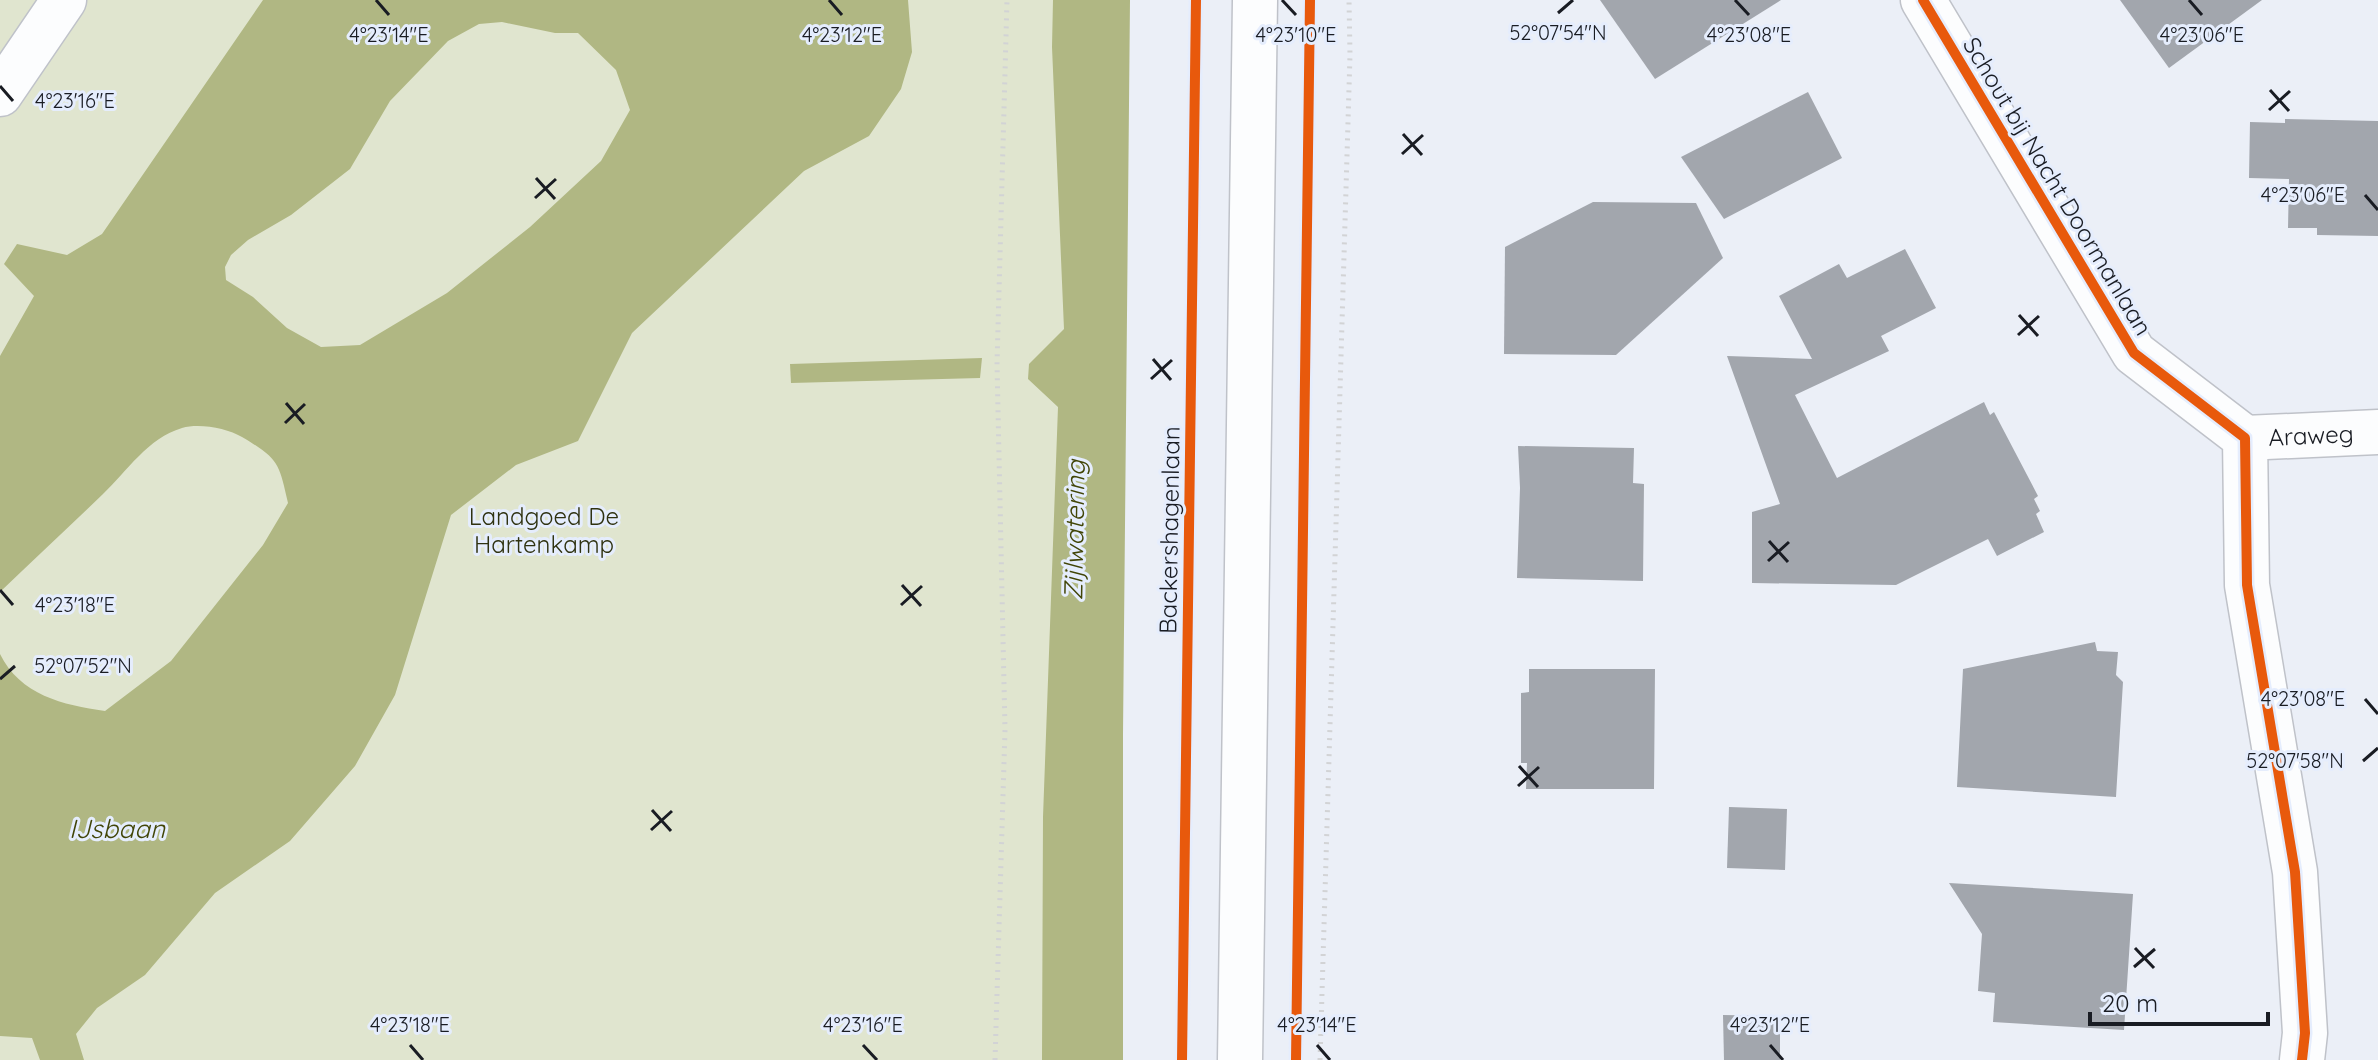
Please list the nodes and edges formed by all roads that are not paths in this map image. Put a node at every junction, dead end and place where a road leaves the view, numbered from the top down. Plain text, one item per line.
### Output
1 (64, 0) edge
2 (1255, 0) edge
3 (1923, 0) edge
4 (0, 94) edge
5 (2378, 432) edge
6 (2245, 438) junction
7 (1240, 1060) edge
8 (2302, 1060) edge

1 - 4 street
2 - 7 street
3 - 6 street, Schout bij Nacht Doormanlaan
5 - 6 street, Araweg
6 - 8 street

